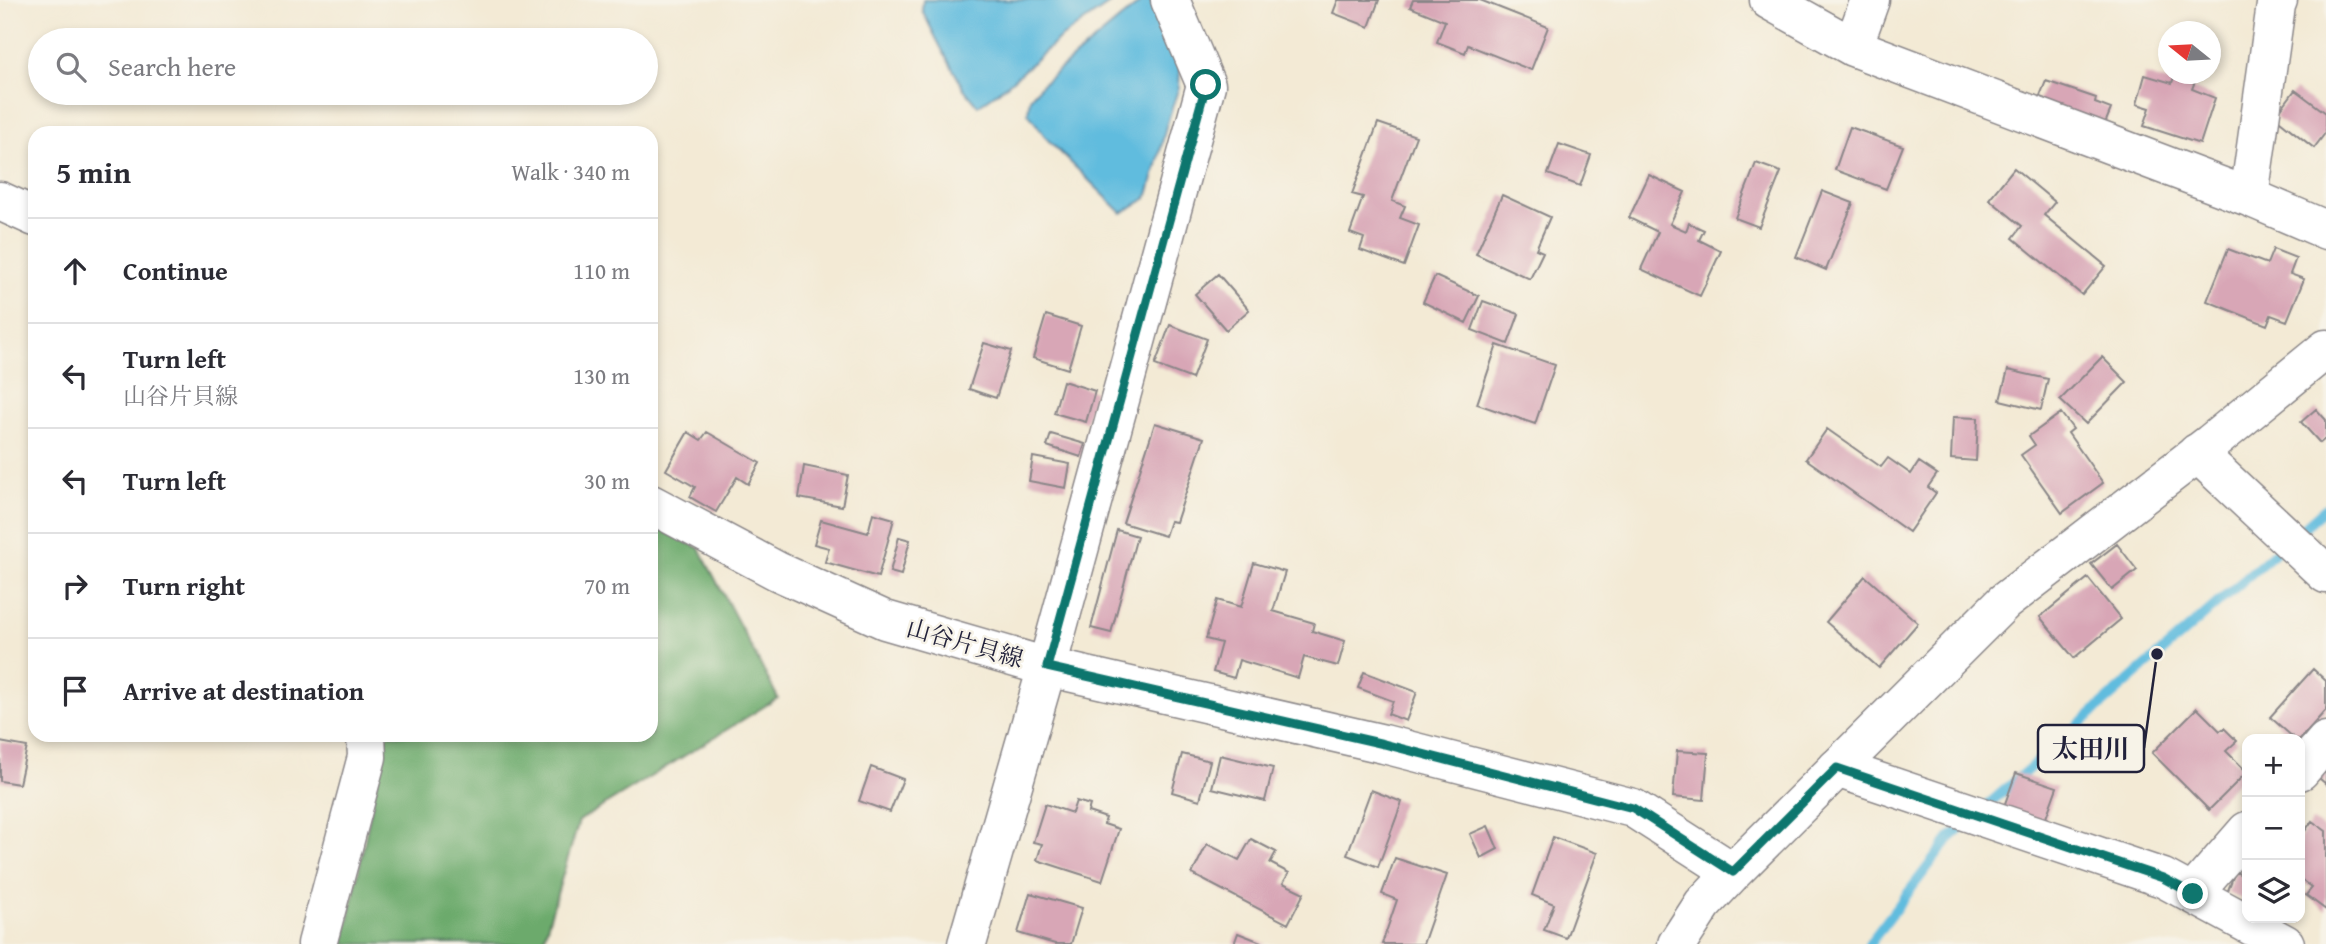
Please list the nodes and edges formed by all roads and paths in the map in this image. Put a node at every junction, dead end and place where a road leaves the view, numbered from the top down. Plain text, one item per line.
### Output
1 (1170, 0) edge
2 (1769, 0) edge
3 (1870, 0) edge
4 (2278, 0) edge
5 (1853, 47) junction
6 (2249, 197) junction
7 (0, 201) edge
8 (28, 214) edge
9 (2326, 230) edge
10 (2326, 349) edge
11 (2197, 453) junction
12 (658, 508) edge
13 (2326, 574) edge
14 (1047, 667) junction
15 (2326, 741) edge
16 (366, 742) edge
17 (2305, 765) edge
18 (1837, 768) junction
19 (2242, 837) edge
20 (1733, 872) junction
21 (2193, 894) junction
22 (317, 944) edge
23 (967, 944) edge
24 (1677, 944) edge
25 (2285, 944) edge

1 - 14 street
2 - 5 street
3 - 5 street
4 - 6 street
5 - 6 street
6 - 9 street
7 - 8 street
10 - 11 street
11 - 13 street
11 - 18 street
12 - 14 street, 山谷片貝線
14 - 20 street, 山谷片貝線
14 - 23 street
15 - 17 street
16 - 22 street
18 - 20 street
18 - 21 street
19 - 21 street
20 - 24 street
21 - 25 street

